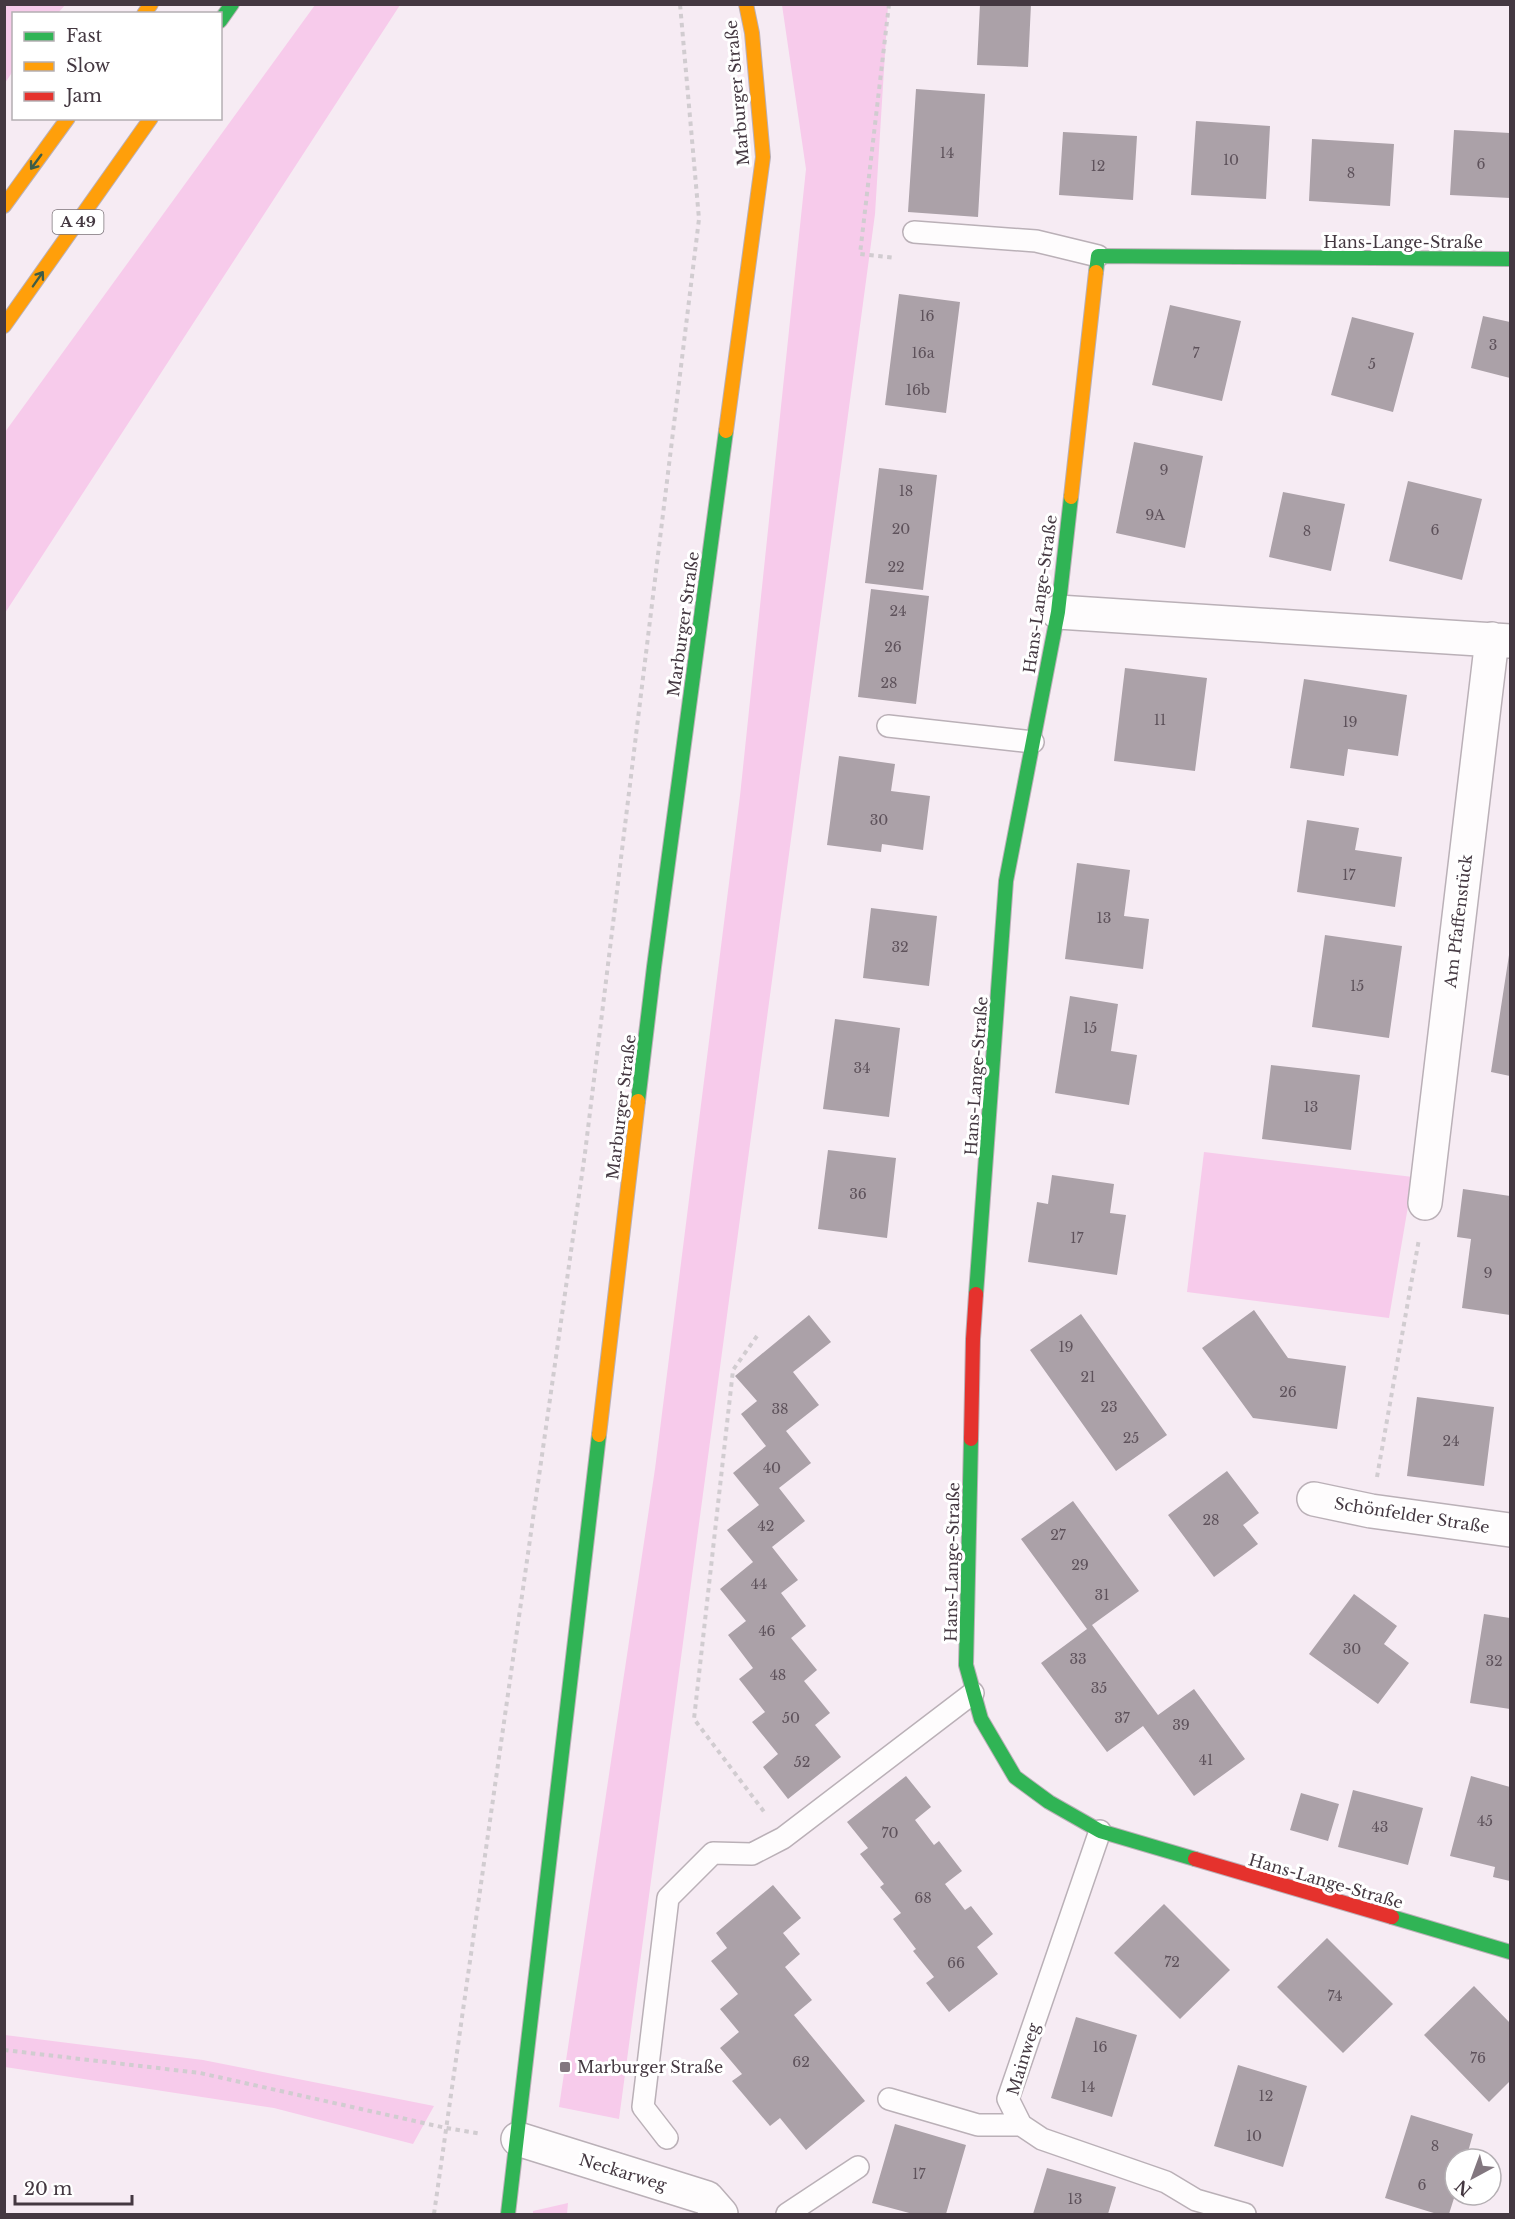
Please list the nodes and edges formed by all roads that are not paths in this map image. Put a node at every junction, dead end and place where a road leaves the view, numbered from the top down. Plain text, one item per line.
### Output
1 (232, 4) edge
2 (746, 4) edge
3 (222, 18) edge
4 (67, 120) edge
5 (151, 120) edge
6 (4, 206) edge
7 (914, 232) dead end
8 (1098, 256) junction
9 (1510, 259) edge
10 (4, 326) edge
11 (1058, 612) junction
12 (1501, 640) edge
13 (888, 726) dead end
14 (1033, 742) junction
15 (1425, 1203) road end
16 (1314, 1499) dead end
17 (1510, 1530) edge
18 (973, 1693) junction
19 (1100, 1831) junction
20 (1510, 1952) edge
21 (889, 2099) dead end
22 (1021, 2125) junction
23 (667, 2138) dead end
24 (518, 2139) junction
25 (858, 2167) dead end
26 (508, 2214) edge
27 (722, 2214) edge
28 (787, 2214) edge
29 (1245, 2214) edge

1 - 3 main road
2 - 24 main road, Marburger Straße
4 -> 6 main road
10 -> 5 main road, A 49
7 - 8 lane
8 - 9 main road, Hans-Lange-Straße
8 - 11 main road, Hans-Lange-Straße
11 - 12 street, Am Pfaffenstück
11 - 14 main road, Hans-Lange-Straße
12 - 15 street, Am Pfaffenstück
13 - 14 lane
14 - 18 main road, Hans-Lange-Straße
16 - 17 street, Schönfelder Straße
18 - 19 main road, Hans-Lange-Straße
18 - 23 lane
19 - 20 main road, Hans-Lange-Straße
19 - 22 lane, Mainweg
21 - 22 lane
22 - 29 lane
24 - 26 main road, Marburger Straße
24 - 27 street, Neckarweg
25 - 28 lane

